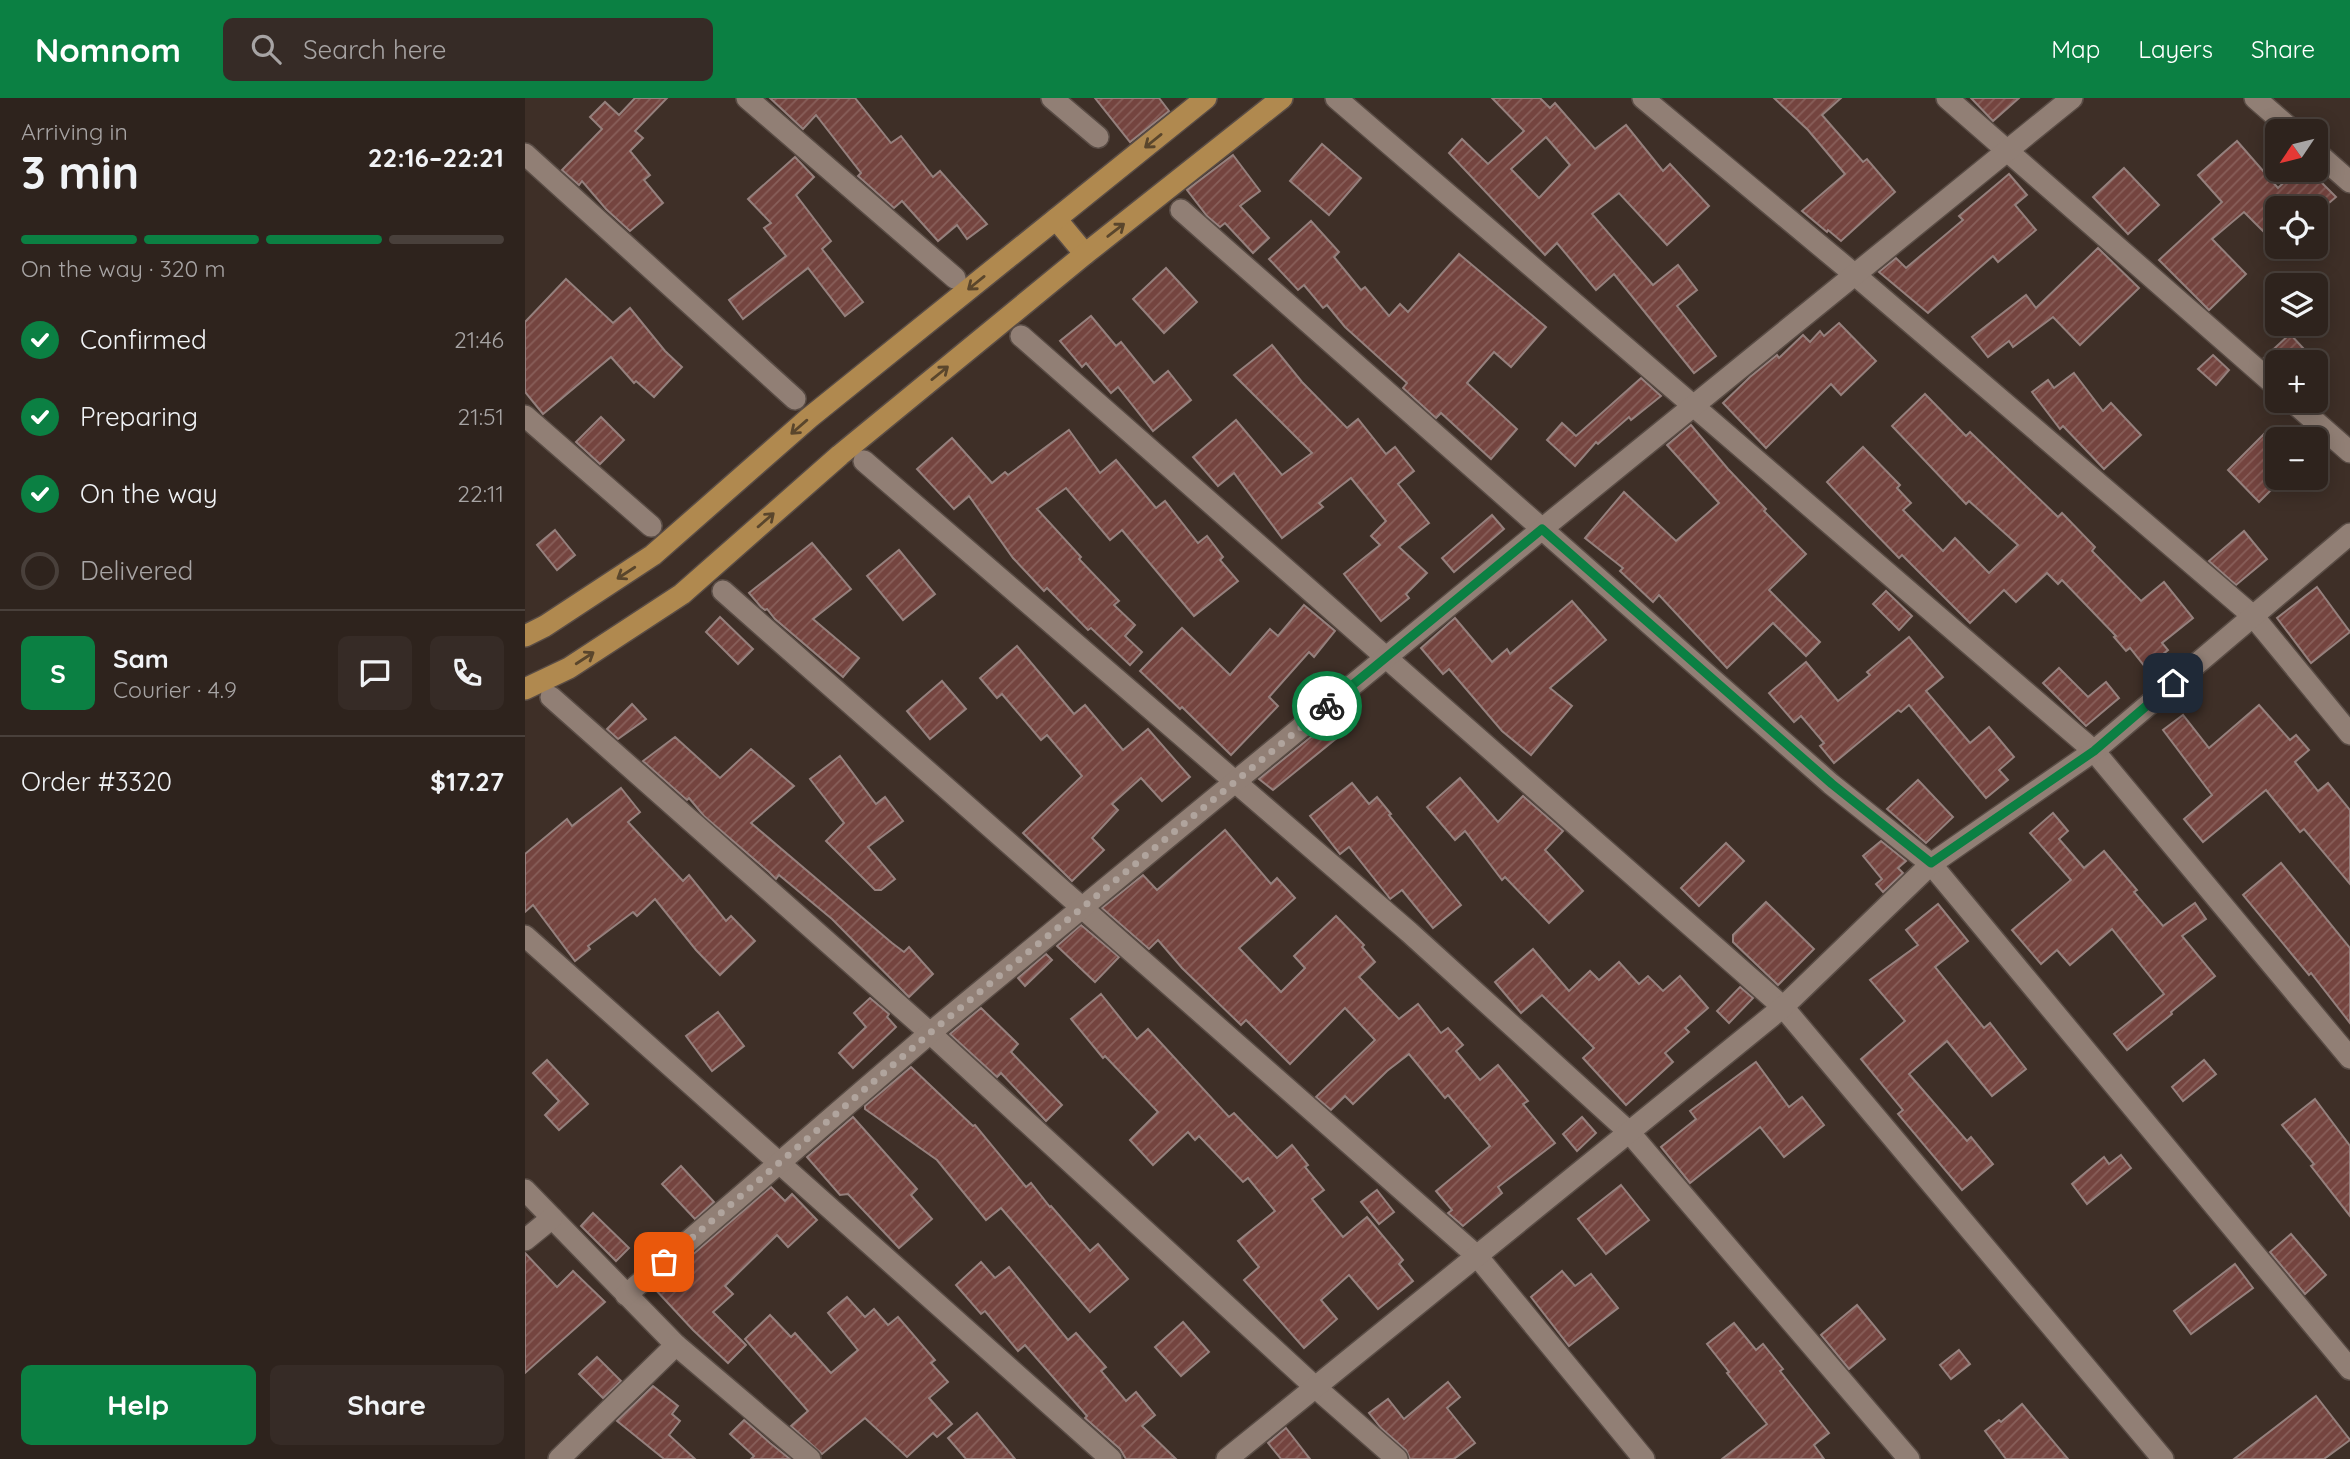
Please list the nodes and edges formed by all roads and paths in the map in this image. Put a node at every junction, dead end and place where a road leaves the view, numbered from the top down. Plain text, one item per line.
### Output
1 (747, 98) edge
2 (1052, 98) edge
3 (1206, 98) edge
4 (1282, 98) edge
5 (1336, 98) edge
6 (1643, 98) edge
7 (1947, 98) edge
8 (2072, 98) edge
9 (2255, 98) edge
10 (2279, 119) edge
11 (1098, 137) dead end
12 (2007, 150) junction
13 (525, 154) edge
14 (2328, 163) edge
15 (2350, 182) edge
16 (1181, 210) dead end
17 (1055, 219) junction
18 (1085, 254) junction
19 (1854, 274) junction
20 (955, 278) dead end
21 (1021, 336) dead end
22 (2265, 376) edge
23 (795, 399) dead end
24 (1692, 406) junction
25 (2306, 413) edge
26 (525, 416) edge
27 (2350, 452) edge
28 (864, 461) dead end
29 (651, 526) dead end
30 (1542, 529) junction
31 (2350, 534) edge
32 (723, 591) dead end
33 (2253, 616) junction
34 (525, 636) edge
35 (1386, 657) junction
36 (525, 689) edge
37 (551, 697) dead end
38 (2350, 734) edge
39 (2094, 751) junction
40 (1235, 782) junction
41 (1931, 863) junction
42 (1082, 908) junction
43 (525, 936) edge
44 (1783, 1007) junction
45 (930, 1033) junction
46 (2350, 1058) edge
47 (1629, 1132) junction
48 (779, 1164) junction
49 (525, 1190) edge
50 (552, 1218) junction
51 (525, 1240) edge
52 (1477, 1256) junction
53 (626, 1295) junction
54 (676, 1345) junction
55 (2350, 1369) edge
56 (1315, 1387) junction
57 (559, 1459) edge
58 (810, 1459) edge
59 (1111, 1459) edge
60 (1227, 1459) edge
61 (1397, 1459) edge
62 (1644, 1459) edge
63 (1909, 1459) edge
64 (2163, 1459) edge

1 - 20 street
2 - 11 street
3 -> 17 main road
18 -> 4 main road
5 - 24 street
6 - 19 street
7 - 12 street
8 - 12 street
9 - 10 street
12 - 19 street
12 - 22 street
13 - 23 street
14 - 15 street
16 - 30 street
17 - 18 main road
17 -> 34 main road
36 -> 18 main road
19 - 24 street
19 - 33 street
21 - 35 street
24 - 30 street
24 - 39 street
25 - 27 street
26 - 29 street
28 - 40 street
30 - 35 street
30 - 41 street
31 - 33 street
32 - 42 street
33 - 38 street
33 - 39 street
35 - 40 street
35 - 44 street
37 - 45 street
39 - 41 street
39 - 46 street
40 - 42 street
40 - 47 street
41 - 44 street
41 - 55 street
42 - 45 street
42 - 52 street
43 - 48 street
44 - 47 street
44 - 64 street
45 - 48 street
45 - 56 street
47 - 52 street
47 - 63 street
48 - 53 street
48 - 59 street
49 - 50 street
50 - 51 street
50 - 53 street
52 - 56 street
52 - 62 street
53 - 54 street
54 - 57 street
54 - 58 street
56 - 60 street
56 - 61 street

